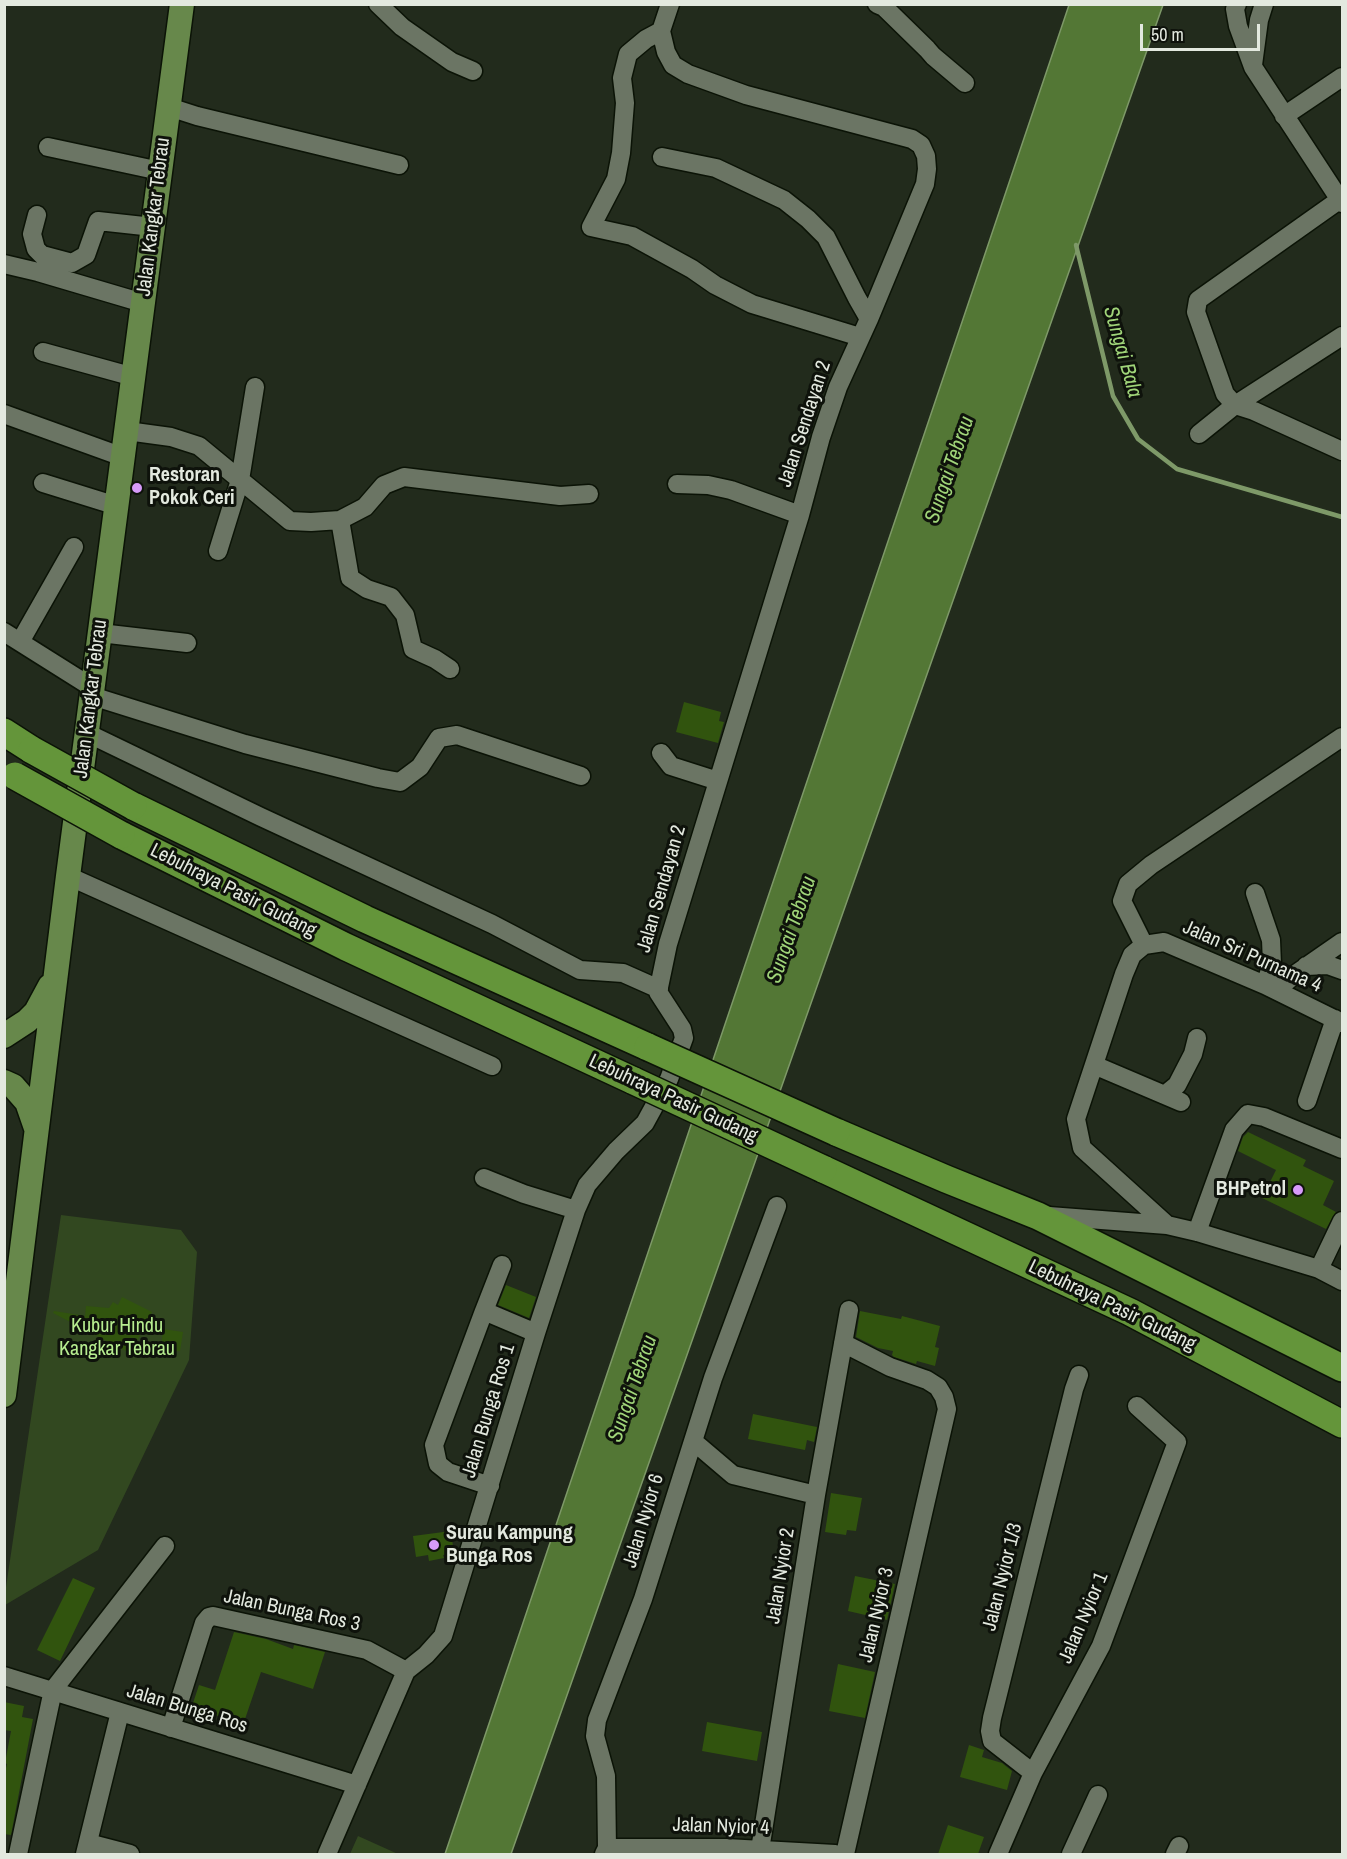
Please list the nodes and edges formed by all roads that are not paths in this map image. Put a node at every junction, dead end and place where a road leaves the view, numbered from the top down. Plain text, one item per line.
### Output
1 (182, 4) edge
2 (378, 4) edge
3 (670, 4) edge
4 (878, 4) edge
5 (1237, 4) edge
6 (1264, 4) edge
7 (661, 31) junction
8 (1253, 67) junction
9 (473, 71) dead end
10 (1342, 77) edge
11 (965, 83) dead end
12 (169, 107) junction
13 (1284, 116) junction
14 (48, 147) dead end
15 (662, 157) dead end
16 (399, 165) dead end
17 (160, 171) junction
18 (1342, 200) edge
19 (37, 216) dead end
20 (153, 227) junction
21 (4, 264) edge
22 (40, 264) junction
23 (143, 303) junction
24 (869, 319) junction
25 (1342, 336) edge
26 (860, 337) junction
27 (43, 352) dead end
28 (134, 377) junction
29 (255, 387) dead end
30 (1235, 405) junction
31 (4, 414) edge
32 (126, 431) junction
33 (1199, 435) dead end
34 (1342, 451) edge
35 (123, 457) junction
36 (240, 480) junction
37 (43, 483) dead end
38 (678, 484) dead end
39 (589, 494) dead end
40 (117, 506) junction
41 (800, 515) junction
42 (340, 520) junction
43 (74, 547) dead end
44 (218, 551) dead end
45 (4, 632) edge
46 (100, 633) junction
47 (20, 642) junction
48 (187, 644) dead end
49 (450, 669) dead end
50 (92, 692) junction
51 (4, 732) edge
52 (87, 734) junction
53 (1342, 737) edge
54 (660, 753) dead end
55 (10, 773) edge
56 (581, 776) dead end
57 (718, 781) junction
58 (68, 876) junction
59 (1255, 893) dead end
60 (1342, 942) edge
61 (1144, 945) junction
62 (1306, 966) junction
63 (57, 968) junction
64 (1342, 970) edge
65 (1270, 987) junction
66 (659, 989) junction
67 (1339, 1021) edge
68 (4, 1036) edge
69 (1197, 1038) dead end
70 (4, 1041) edge
71 (49, 1041) junction
72 (1094, 1065) junction
73 (492, 1066) dead end
74 (4, 1076) edge
75 (44, 1077) junction
76 (4, 1082) edge
77 (1307, 1101) dead end
78 (38, 1133) junction
79 (1342, 1149) edge
80 (484, 1178) dead end
81 (777, 1206) dead end
82 (576, 1210) junction
83 (1038, 1216) junction
84 (1342, 1221) edge
85 (1167, 1225) junction
86 (1197, 1232) junction
87 (502, 1265) dead end
88 (1320, 1269) junction
89 (1342, 1281) edge
90 (849, 1310) dead end
91 (484, 1311) junction
92 (536, 1333) junction
93 (843, 1343) junction
94 (1342, 1368) edge
95 (1079, 1375) dead end
96 (4, 1395) edge
97 (1137, 1406) dead end
98 (1342, 1424) edge
99 (693, 1441) junction
100 (490, 1486) junction
101 (816, 1495) junction
102 (165, 1546) dead end
103 (406, 1671) junction
104 (4, 1676) edge
105 (53, 1690) junction
106 (120, 1712) junction
107 (171, 1728) junction
108 (1033, 1773) junction
109 (357, 1785) junction
110 (1098, 1795) dead end
111 (86, 1849) edge
112 (760, 1850) junction
113 (605, 1851) edge
114 (726, 1851) edge
115 (18, 1854) edge
116 (130, 1854) edge
117 (327, 1854) edge
118 (834, 1854) edge
119 (845, 1854) edge
120 (998, 1854) edge
121 (1071, 1854) edge

1 - 12 main road, Jalan Kangkar Tebrau
2 - 9 street
3 - 7 street
4 - 11 street
5 - 8 street
6 - 8 street
7 - 24 street, Jalan Sendayan 2
7 - 26 street
8 - 13 street
10 - 13 street
12 - 16 street
12 - 17 main road, Jalan Kangkar Tebrau
13 - 18 street
14 - 17 street
15 - 24 street
17 - 20 main road, Jalan Kangkar Tebrau
18 - 30 street
19 - 22 street
20 - 22 street
20 - 23 main road, Jalan Kangkar Tebrau
21 - 22 street
22 - 23 street
23 - 28 main road, Jalan Kangkar Tebrau
24 - 26 street, Jalan Sendayan 2
25 - 30 street
26 - 41 street, Jalan Sendayan 2
27 - 28 street
28 - 32 main road, Jalan Kangkar Tebrau
29 - 36 street
30 - 33 street
30 - 34 street
31 - 35 street
32 - 35 main road, Jalan Kangkar Tebrau
32 - 36 street
35 - 40 main road, Jalan Kangkar Tebrau
36 - 42 street
36 - 44 street
37 - 40 street
38 - 41 street
39 - 42 street
40 - 46 main road, Jalan Kangkar Tebrau
41 - 57 street, Jalan Sendayan 2
42 - 49 street
43 - 47 street
45 - 47 street
46 - 48 street
46 - 50 main road, Jalan Kangkar Tebrau
47 - 50 street
50 - 52 main road, Jalan Kangkar Tebrau
50 - 56 street
51 - 83 highway, Lebuhraya Pasir Gudang, bridge
52 - 58 main road, Jalan Kangkar Tebrau
52 - 66 street
53 - 61 street
54 - 57 street
55 - 98 highway, Lebuhraya Pasir Gudang, bridge
57 - 66 street, Jalan Sendayan 2
58 - 63 main road, Jalan Kangkar Tebrau
58 - 73 street
59 - 65 street
60 - 62 street
61 - 65 street, Jalan Sri Purnama 4
61 - 72 street
62 - 64 street
62 - 65 street
63 - 68 main road
63 - 71 main road, Jalan Kangkar Tebrau
65 - 67 street, Jalan Sri Purnama 4
66 - 82 street, Jalan Bunga Ros 1
67 - 77 street
69 - 72 street
70 - 71 main road
71 - 75 main road, Jalan Kangkar Tebrau
72 - 85 street
74 - 75 main road
75 - 78 main road, Jalan Kangkar Tebrau
76 - 78 main road
78 - 96 main road, Jalan Kangkar Tebrau
79 - 86 street
80 - 82 street
81 - 99 street, Jalan Nyior 6
82 - 92 street, Jalan Bunga Ros 1
83 - 85 street
83 - 94 highway, Lebuhraya Pasir Gudang
84 - 88 street
85 - 86 street
86 - 88 street
87 - 91 street
88 - 89 street
90 - 93 street, Jalan Nyior 2
91 - 92 street
91 - 100 street
92 - 100 street, Jalan Bunga Ros 1
93 - 101 street, Jalan Nyior 2
93 - 119 street, Jalan Nyior 3
95 - 108 street, Jalan Nyior 1/3
97 - 108 street, Jalan Nyior 1
99 - 101 street
99 - 113 street, Jalan Nyior 6
100 - 103 street, Jalan Bunga Ros 1
101 - 112 street, Jalan Nyior 2
102 - 105 street
103 - 107 street, Jalan Bunga Ros 3
103 - 109 street, Jalan Bunga Ros 1
104 - 105 street, Jalan Bunga Ros
105 - 106 street, Jalan Bunga Ros
105 - 115 street
106 - 107 street, Jalan Bunga Ros
106 - 111 street
107 - 109 street, Jalan Bunga Ros
108 - 120 street, Jalan Nyior 1
109 - 117 street, Jalan Bunga Ros 1
110 - 121 street
111 - 116 street
112 - 114 street, Jalan Nyior 4
112 - 118 street, Jalan Nyior 4
113 - 114 street, Jalan Nyior 4

